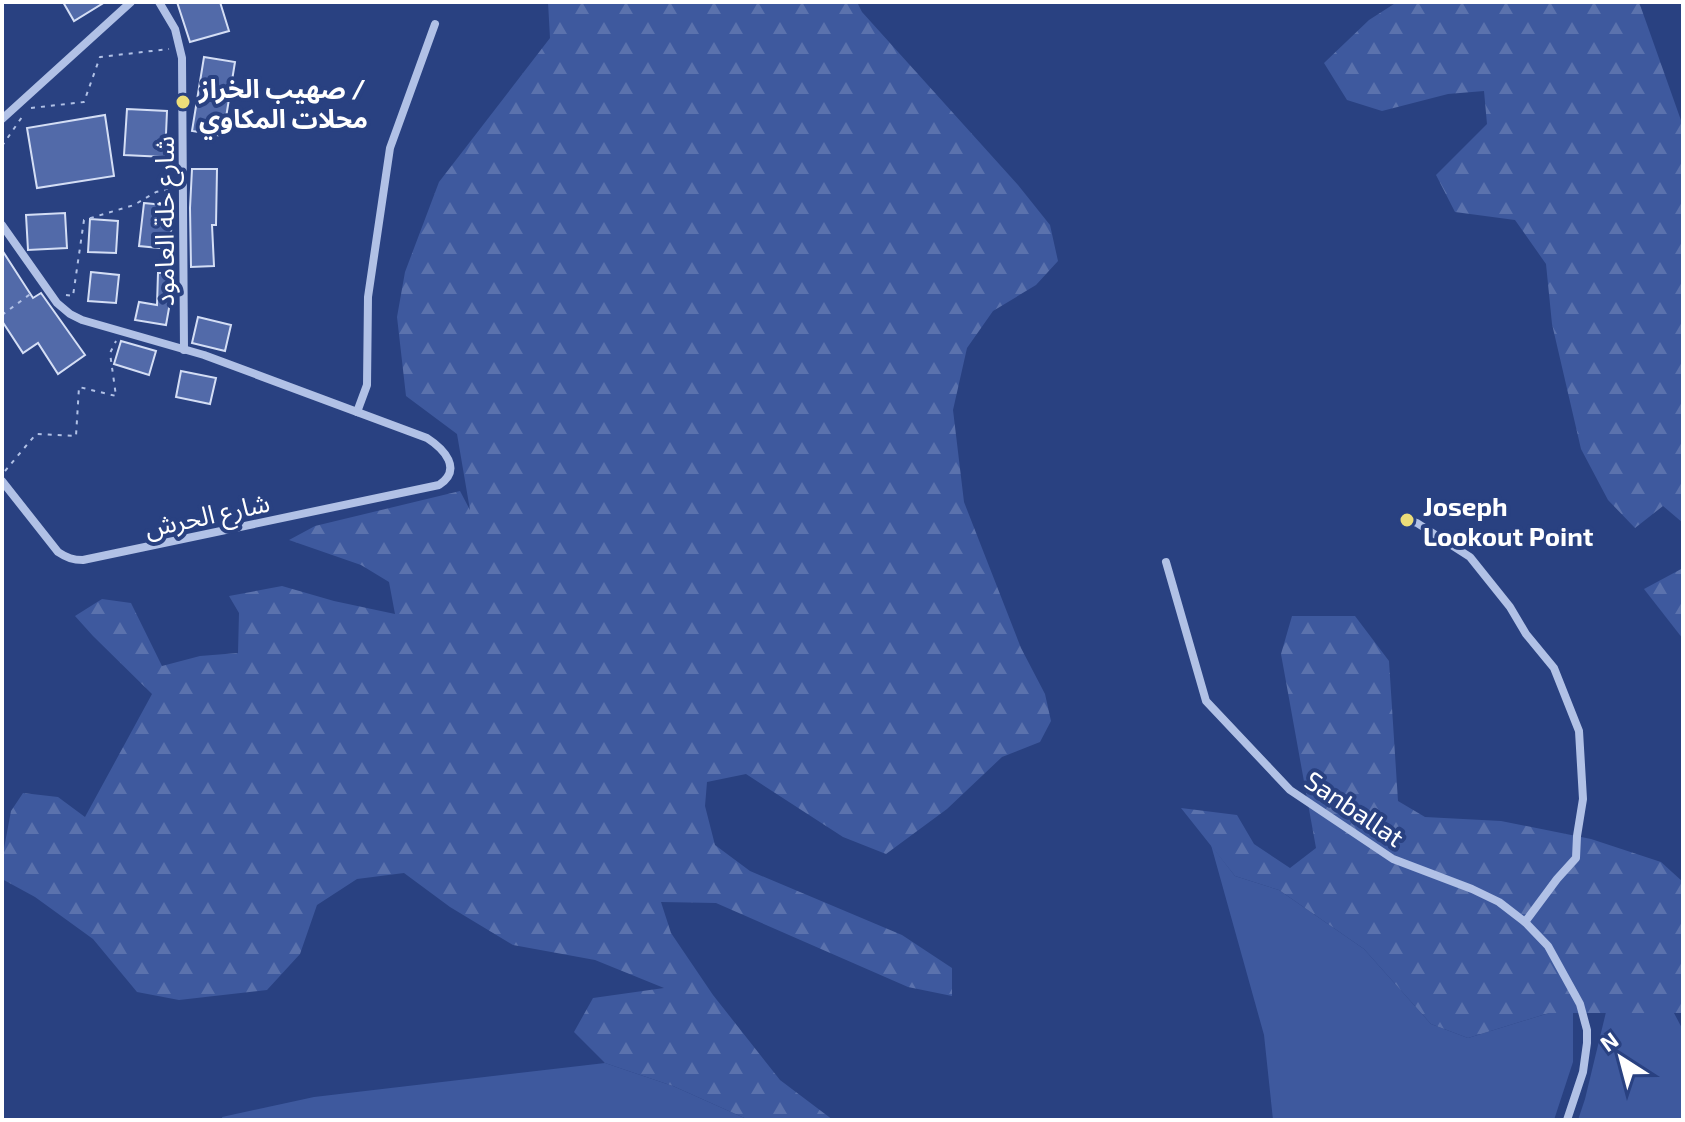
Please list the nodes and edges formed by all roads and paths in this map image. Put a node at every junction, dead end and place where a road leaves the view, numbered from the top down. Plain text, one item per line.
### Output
1 (131, 2) edge
2 (159, 2) edge
3 (435, 24) dead end
4 (179, 48) junction
5 (2, 119) edge
6 (2, 146) edge
7 (183, 187) junction
8 (2, 225) edge
9 (49, 290) junction
10 (2, 315) edge
11 (118, 336) dead end
12 (184, 350) junction
13 (357, 412) junction
14 (450, 474) joint
15 (2, 478) edge
16 (1407, 520) dead end
17 (1166, 562) dead end
18 (1525, 922) junction
19 (1567, 1120) edge

1 - 5 street
2 - 4 street, شارع خلة العامود
3 - 13 street
4 - 6 path
4 - 7 street, شارع خلة العامود
7 - 9 path
7 - 12 street, شارع خلة العامود
8 - 9 street, شارع خلة العامود
9 - 10 path
9 - 12 street, شارع خلة العامود
11 - 15 path
12 - 13 street, شارع خلة العامود
13 - 14 street, شارع خلة العامود
14 - 15 street, شارع الحرش
16 - 18 street
17 - 18 street, Sanballat
18 - 19 street, Sanballat

